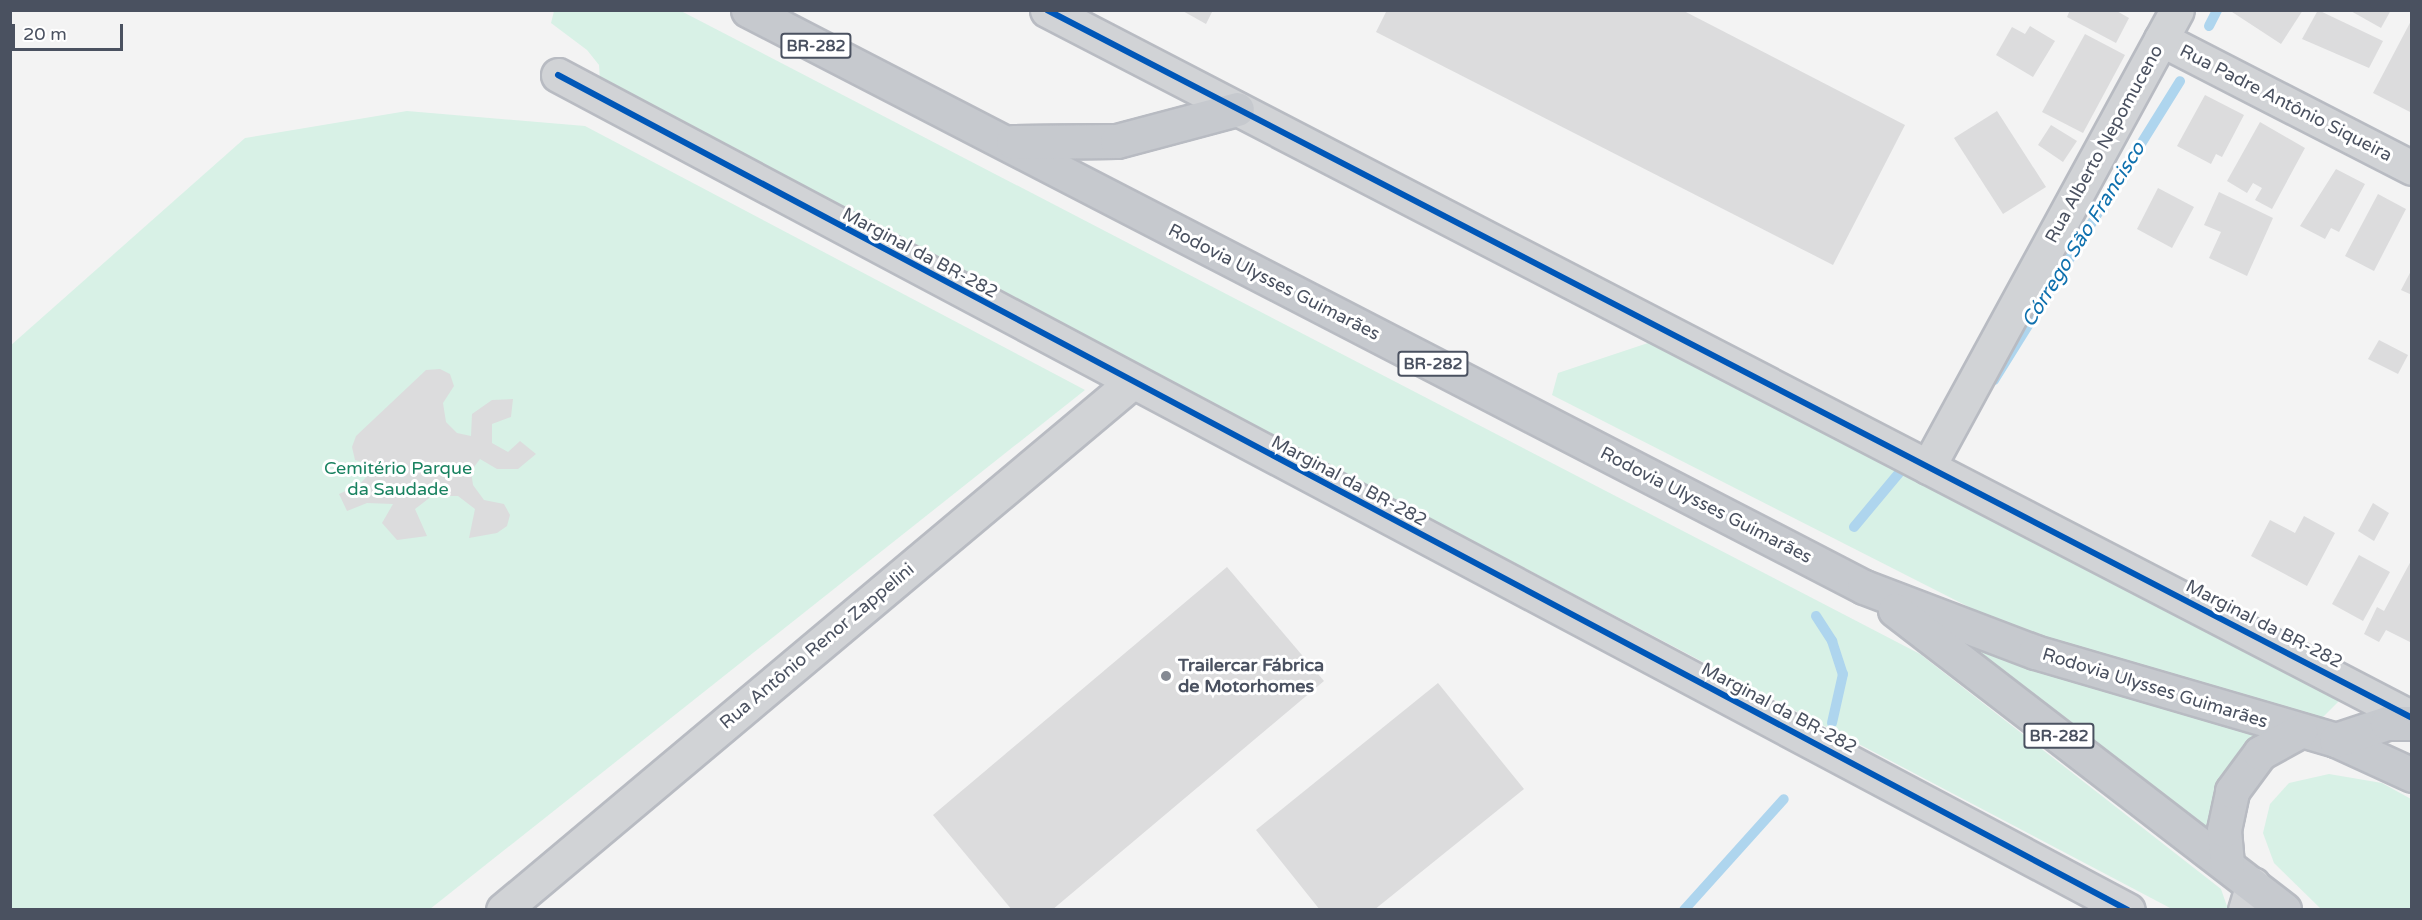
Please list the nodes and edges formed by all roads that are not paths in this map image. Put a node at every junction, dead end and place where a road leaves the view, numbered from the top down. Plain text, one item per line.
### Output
1 (748, 10) edge
2 (1047, 10) edge
3 (2177, 10) edge
4 (2161, 39) junction
5 (558, 75) dead end
6 (1237, 109) junction
7 (1001, 141) junction
8 (2412, 168) edge
9 (1131, 382) junction
10 (1928, 467) junction
11 (1864, 587) junction
12 (2412, 717) edge
13 (2412, 723) edge
14 (2300, 731) junction
15 (2336, 740) junction
16 (2412, 776) edge
17 (2227, 864) junction
18 (2249, 897) edge
19 (503, 909) edge
20 (2128, 909) edge
21 (2284, 909) edge

1 - 7 highway, Rodovia Ulysses Guimarães / BR-282
2 - 6 street, Marginal da BR-282
3 - 4 street, Rua Alberto Nepomuceno
4 - 8 street, Rua Padre Antônio Siqueira
4 - 10 street, Rua Alberto Nepomuceno
5 - 9 street, Marginal da BR-282
6 - 7 highway
6 - 10 street, Marginal da BR-282
7 - 11 highway, Rodovia Ulysses Guimarães / BR-282
9 - 19 street, Rua Antônio Renor Zappelini
9 - 20 street, Marginal da BR-282
10 - 12 street, Marginal da BR-282
11 - 14 highway, Rodovia Ulysses Guimarães / BR-282
11 - 17 highway, Rodovia Ulysses Guimarães / BR-282
13 - 15 highway
14 - 15 highway, Rodovia Ulysses Guimarães / BR-282
14 - 17 highway
15 - 16 highway, Rodovia Ulysses Guimarães / BR-282
17 - 18 highway, Rodovia Ulysses Guimarães / BR-282
18 - 21 highway, Rodovia Ulysses Guimarães / BR-282

